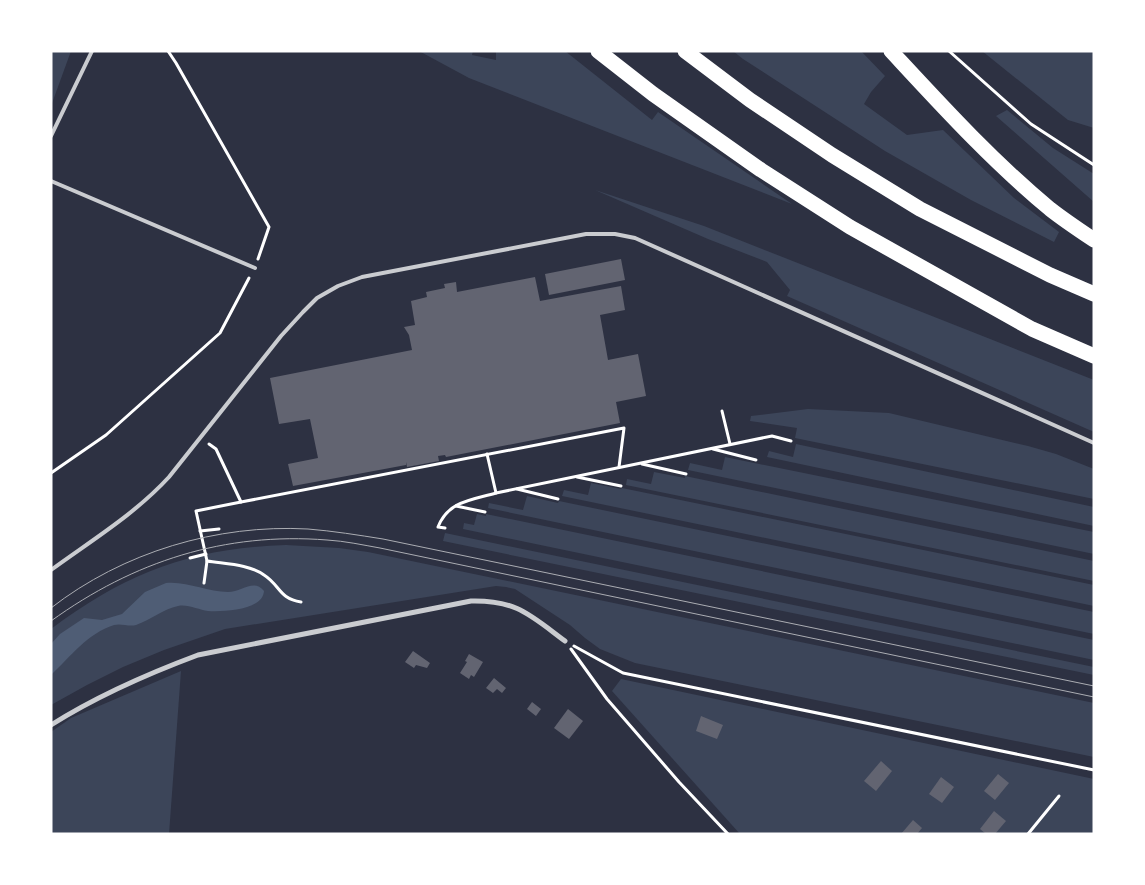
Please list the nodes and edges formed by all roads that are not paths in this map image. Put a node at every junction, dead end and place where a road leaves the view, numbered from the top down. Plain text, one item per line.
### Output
1 (92, 51) edge
2 (598, 51) edge
3 (685, 51) edge
4 (892, 51) edge
5 (51, 136) edge
6 (51, 181) edge
7 (1094, 240) edge
8 (255, 268) road end
9 (1094, 294) edge
10 (1094, 356) edge
11 (1094, 443) edge
12 (51, 570) edge
13 (565, 641) road end
14 (51, 725) edge

1 - 5 lane
2 - 10 highway
3 - 9 highway
4 - 7 highway
6 - 8 lane
11 - 12 lane
13 - 14 street

